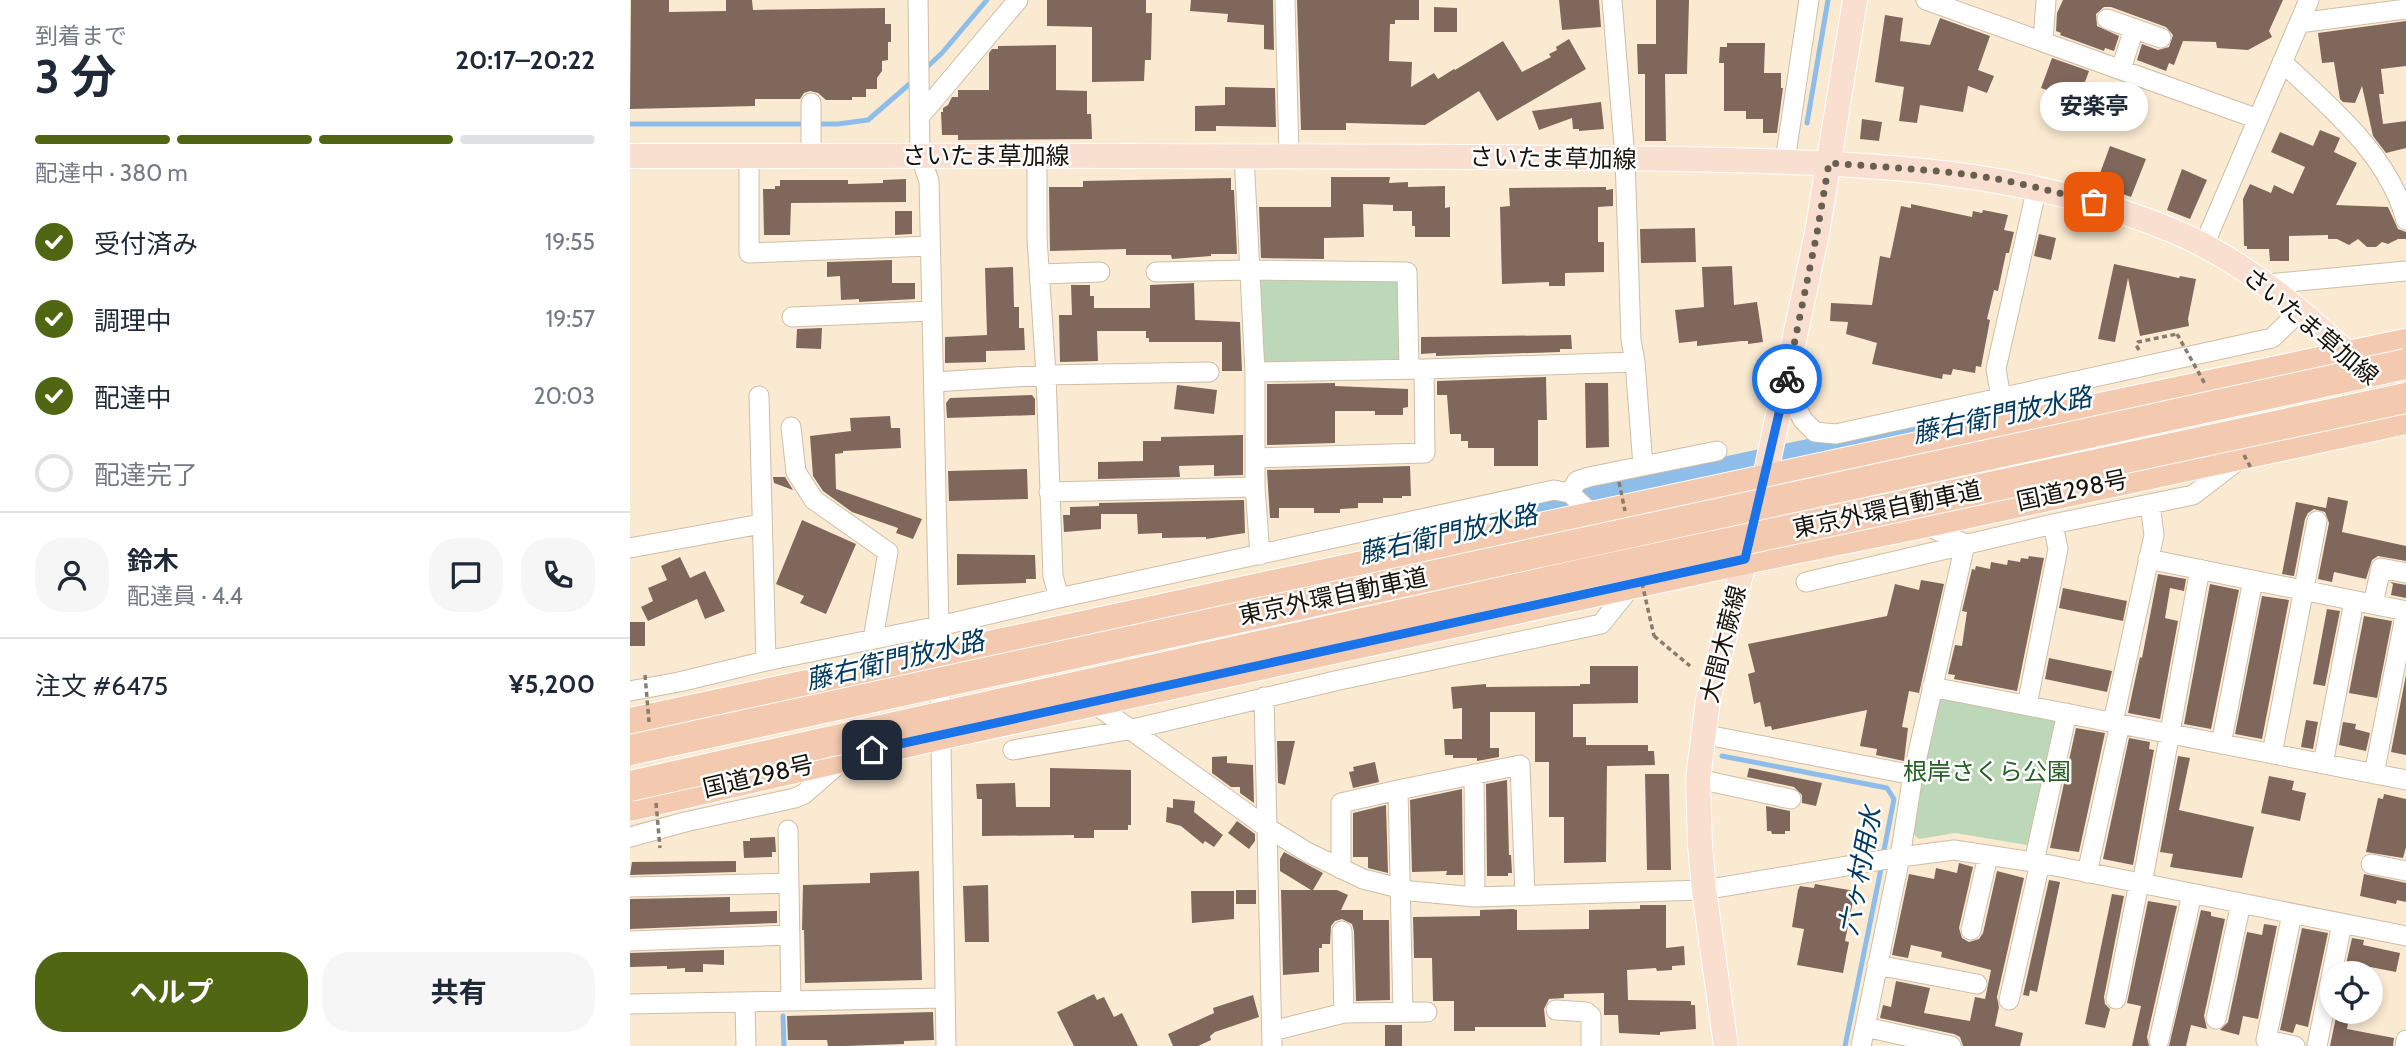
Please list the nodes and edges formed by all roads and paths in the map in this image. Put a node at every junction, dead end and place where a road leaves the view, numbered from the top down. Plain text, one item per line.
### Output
1 (918, 0) edge
2 (1018, 0) edge
3 (1285, 0) edge
4 (1612, 0) edge
5 (1810, 0) edge
6 (1855, 0) edge
7 (1926, 0) edge
8 (2046, 0) edge
9 (2309, 0) edge
10 (2406, 9) edge
11 (2107, 19) dead end
12 (2299, 23) junction
13 (2134, 29) junction
14 (2161, 38) dead end
15 (2043, 41) junction
16 (2282, 62) junction
17 (2121, 69) junction
18 (920, 116) junction
19 (2258, 119) junction
20 (920, 155) junction
21 (1037, 155) junction
22 (1244, 155) junction
23 (1289, 155) junction
24 (630, 156) edge
25 (749, 156) junction
26 (1625, 158) junction
27 (1785, 161) junction
28 (1829, 163) junction
29 (2037, 187) junction
30 (2406, 220) edge
31 (2204, 245) junction
32 (930, 246) junction
33 (1249, 270) junction
34 (2406, 271) edge
35 (1100, 272) dead end
36 (1156, 272) dead end
37 (1041, 274) junction
38 (2268, 284) junction
39 (932, 311) junction
40 (2300, 311) junction
41 (792, 317) dead end
42 (2406, 344) edge
43 (2350, 356) junction
44 (1635, 362) junction
45 (2406, 364) edge
46 (1417, 369) junction
47 (1209, 372) dead end
48 (1255, 372) junction
49 (1046, 375) junction
50 (934, 382) junction
51 (1785, 387) junction
52 (759, 396) dead end
53 (2001, 398) junction
54 (2406, 398) edge
55 (2406, 408) edge
56 (2406, 419) edge
57 (791, 427) dead end
58 (1717, 451) dead end
59 (2249, 452) junction
60 (1255, 457) junction
61 (1643, 466) junction
62 (1764, 481) junction
63 (1255, 487) junction
64 (1049, 492) junction
65 (1570, 493) junction
66 (2150, 504) junction
67 (1594, 516) junction
68 (2317, 521) dead end
69 (1922, 523) junction
70 (761, 524) junction
71 (2053, 524) junction
72 (1965, 544) junction
73 (630, 548) edge
74 (1260, 555) junction
75 (1745, 559) junction
76 (2148, 559) junction
77 (2200, 569) junction
78 (2406, 573) edge
79 (2253, 580) junction
80 (1806, 582) dead end
81 (1634, 583) junction
82 (2304, 590) junction
83 (1059, 598) junction
84 (2364, 602) junction
85 (2406, 611) edge
86 (939, 626) junction
87 (1654, 636) dead end
88 (873, 639) junction
89 (939, 658) junction
90 (766, 661) junction
91 (1690, 666) dead end
92 (1932, 687) junction
93 (630, 691) edge
94 (1264, 697) junction
95 (1092, 702) junction
96 (2027, 705) junction
97 (2067, 713) junction
98 (630, 723) edge
99 (2117, 723) junction
100 (1133, 729) junction
101 (939, 734) junction
102 (1702, 734) junction
103 (2169, 734) junction
104 (2221, 744) junction
105 (630, 750) edge
106 (1013, 750) dead end
107 (2272, 754) junction
108 (849, 755) junction
109 (2323, 764) junction
110 (1474, 774) junction
111 (2374, 774) junction
112 (1913, 775) junction
113 (1698, 779) junction
114 (2406, 780) edge
115 (630, 786) edge
116 (1398, 790) junction
117 (1791, 799) dead end
118 (630, 806) edge
119 (1266, 827) junction
120 (788, 830) dead end
121 (630, 837) edge
122 (1987, 856) junction
123 (1900, 857) junction
124 (2037, 863) junction
125 (2371, 864) dead end
126 (1341, 869) junction
127 (2406, 871) edge
128 (2087, 873) junction
129 (789, 883) junction
130 (2140, 884) junction
131 (630, 887) edge
132 (1400, 889) junction
133 (1704, 890) junction
134 (2192, 894) junction
135 (1525, 895) junction
136 (1475, 897) junction
137 (2241, 903) junction
138 (2292, 914) junction
139 (2342, 924) junction
140 (1342, 930) dead end
141 (1971, 930) dead end
142 (790, 935) junction
143 (2406, 936) edge
144 (630, 941) edge
145 (1877, 965) junction
146 (1977, 984) dead end
147 (944, 998) junction
148 (2116, 999) dead end
149 (2009, 1000) dead end
150 (791, 1001) junction
151 (745, 1002) junction
152 (630, 1004) edge
153 (1556, 1010) dead end
154 (1403, 1012) junction
155 (1427, 1012) dead end
156 (1344, 1013) junction
157 (2216, 1019) dead end
158 (1863, 1036) edge
159 (1272, 1039) edge
160 (2159, 1040) dead end
161 (2406, 1040) edge
162 (746, 1046) edge
163 (946, 1046) edge
164 (1591, 1046) edge
165 (1726, 1046) edge
166 (1951, 1046) edge
167 (2295, 1046) edge
168 (2317, 1046) edge
169 (2405, 1046) edge

1 - 18 street
2 - 18 street
3 - 23 street
4 - 26 street
5 - 27 street
6 - 28 main road, 大間木蕨線
7 - 15 street
8 - 15 street
9 - 12 street
10 - 12 street
11 - 13 street
12 - 16 street
13 - 14 street
13 - 17 street
15 - 17 street
16 - 19 street
16 - 30 street
17 - 19 street
18 - 20 street
19 - 31 street
20 - 21 main road, さいたま草加線
20 - 25 main road, さいたま草加線
20 - 32 street
21 - 22 main road, さいたま草加線
21 - 37 street
22 - 23 main road, さいたま草加線
22 - 33 street
23 - 26 main road, さいたま草加線
24 - 25 main road, さいたま草加線
25 - 32 street
26 - 27 main road, さいたま草加線
26 - 44 street
27 - 28 main road, さいたま草加線
28 - 29 main road, さいたま草加線
28 - 51 main road, 大間木蕨線
29 - 31 main road, さいたま草加線
29 - 53 street
31 - 38 main road, さいたま草加線
32 - 39 street
33 - 36 street
33 - 46 street
33 - 48 street
34 - 38 street
35 - 37 street
37 - 49 street
38 - 40 main road, さいたま草加線
39 - 41 street
39 - 50 street
40 - 43 main road, さいたま草加線
40 - 53 street
42 - 43 highway
43 - 55 main road, さいたま草加線
43 - 62 highway
44 - 46 street
44 - 61 street
45 - 105 highway, 東京外環自動車道, bridge
46 - 48 street
46 - 60 street
47 - 49 street
48 - 60 street
49 - 50 street
49 - 64 street
50 - 86 street
51 - 53 street
51 - 62 main road, 大間木蕨線
52 - 70 street
54 - 115 highway, 東京外環自動車道, bridge
56 - 59 highway, 国道298号
57 - 88 street
58 - 61 street
59 - 66 street
59 - 69 highway, 国道298号
60 - 63 street
61 - 65 street
62 - 67 highway
62 - 75 main road, 大間木蕨線
63 - 64 street
63 - 74 street
64 - 83 street
65 - 67 street
65 - 74 street
66 - 71 street
66 - 76 street
67 - 89 highway
68 - 82 street
69 - 72 street
69 - 75 highway, 国道298号
70 - 73 street
70 - 90 street
71 - 72 street
71 - 96 street
72 - 80 street
72 - 92 street
74 - 83 street
75 - 81 highway, 国道298号
75 - 102 main road, 大間木蕨線
76 - 77 street
76 - 99 street
77 - 79 street
77 - 103 street
78 - 84 street
79 - 82 street
79 - 104 street
81 - 94 street
81 - 95 highway, 国道298号
82 - 84 street
82 - 107 street
83 - 86 street
84 - 85 street
84 - 109 street
85 - 111 street
86 - 88 street
86 - 89 street
87 - 91 path
88 - 90 street
89 - 98 highway
89 - 101 street
90 - 93 street
92 - 96 street
92 - 112 street
94 - 100 street
94 - 119 street
95 - 100 street
95 - 101 highway, 国道298号
96 - 97 street
97 - 99 street
97 - 124 street
99 - 103 street
99 - 128 street
100 - 106 street
100 - 119 street
101 - 108 highway, 国道298号
101 - 147 street
102 - 112 street
102 - 113 main road, 大間木蕨線
103 - 104 street
103 - 130 street
104 - 107 street
107 - 109 street
108 - 118 highway, 国道298号
108 - 121 street
109 - 111 street
110 - 116 street
110 - 135 street
110 - 136 street
111 - 114 street
112 - 123 street
113 - 117 street
113 - 133 main road, 大間木蕨線
116 - 126 street
116 - 132 street
119 - 126 street
119 - 159 street
120 - 129 street
122 - 123 street
122 - 124 street
122 - 141 street
123 - 133 street
123 - 145 street
124 - 128 street
124 - 149 street
125 - 127 street
126 - 132 street
128 - 130 street
129 - 131 street
129 - 142 street
130 - 134 street
130 - 148 street
132 - 136 street
132 - 154 street
133 - 135 street
133 - 165 main road, 大間木蕨線
134 - 137 street
134 - 160 street
135 - 136 street
137 - 138 street
137 - 157 street
138 - 139 street
138 - 167 street
139 - 143 street
139 - 168 street
140 - 156 street
142 - 144 street
142 - 150 street
145 - 146 street
145 - 158 street
147 - 150 street
147 - 163 street
150 - 151 street
151 - 152 street
151 - 162 street
153 - 164 street
154 - 155 street
154 - 156 street
156 - 159 street
158 - 166 street
161 - 169 street

